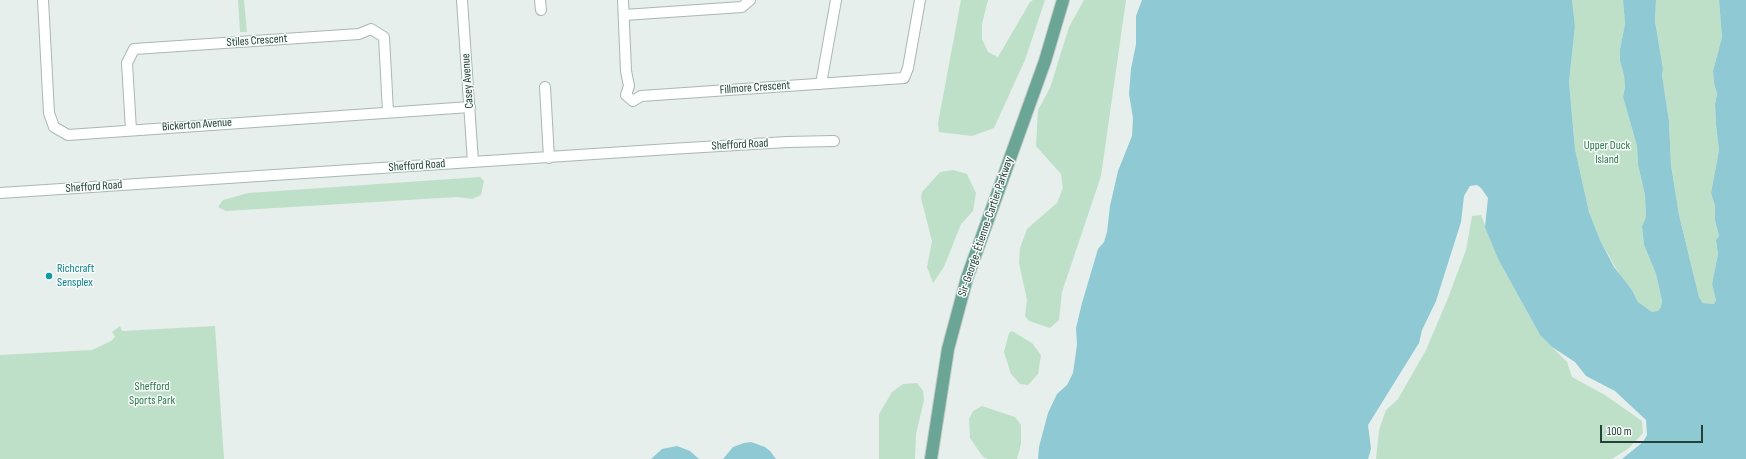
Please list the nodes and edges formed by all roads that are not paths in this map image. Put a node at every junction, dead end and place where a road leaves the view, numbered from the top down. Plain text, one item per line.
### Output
1 (43, 0) edge
2 (462, 0) edge
3 (623, 0) edge
4 (750, 0) edge
5 (836, 0) edge
6 (920, 0) edge
7 (1063, 0) edge
8 (624, 15) junction
9 (821, 84) junction
10 (545, 87) dead end
11 (470, 107) junction
12 (388, 112) junction
13 (131, 130) junction
14 (834, 141) dead end
15 (550, 158) junction
16 (473, 162) junction
17 (0, 193) edge
18 (931, 459) edge

1 - 13 street, Bickerton Avenue
2 - 11 street, Casey Avenue
3 - 8 street, Fillmore Crescent
4 - 8 street
5 - 9 street
6 - 9 street, Fillmore Crescent
7 - 18 main road, Sir-George-Étienne-Cartier Parkway
8 - 9 street, Fillmore Crescent
10 - 15 street
11 - 12 street, Bickerton Avenue
11 - 16 street, Casey Avenue
12 - 13 street, Bickerton Avenue
12 - 13 street, Stiles Crescent
14 - 15 street, Shefford Road
15 - 16 street, Shefford Road
16 - 17 street, Shefford Road

